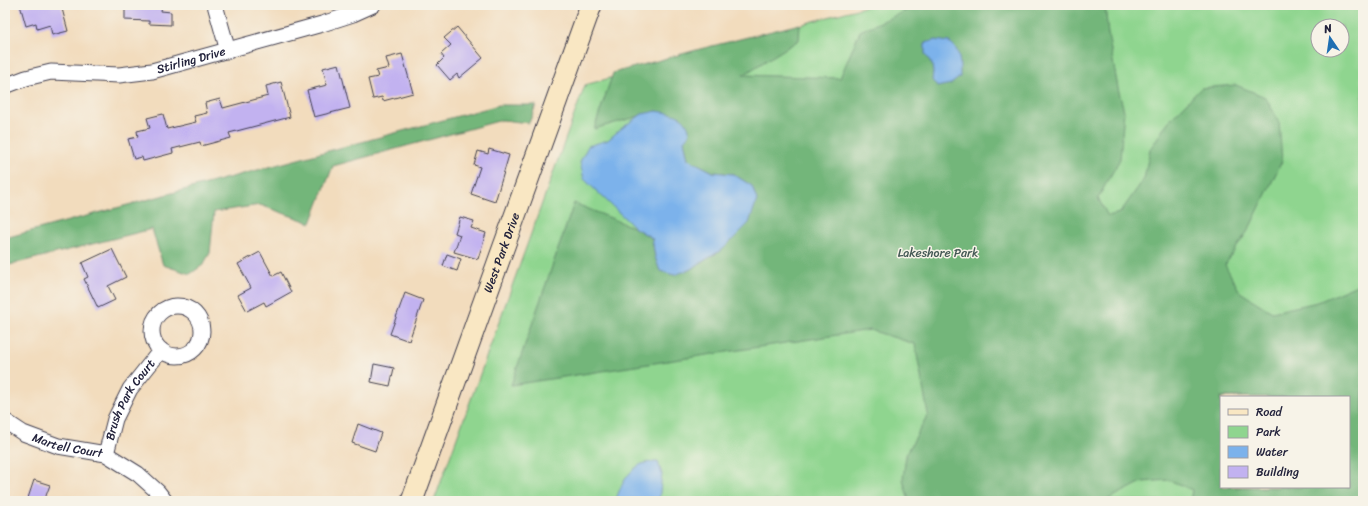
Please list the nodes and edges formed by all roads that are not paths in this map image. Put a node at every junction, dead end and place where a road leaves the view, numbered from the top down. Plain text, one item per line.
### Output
1 (215, 5) edge
2 (373, 5) edge
3 (591, 5) edge
4 (228, 51) junction
5 (5, 86) edge
6 (161, 350) dead end
7 (5, 421) edge
8 (106, 454) junction
9 (165, 501) edge
10 (412, 501) edge

1 - 4 street
2 - 4 street, Stirling Drive
3 - 10 street, West Park Drive
4 - 5 street, Stirling Drive
6 - 8 street, Brush Park Court
7 - 8 street, Martell Court
8 - 9 street, Martell Court

